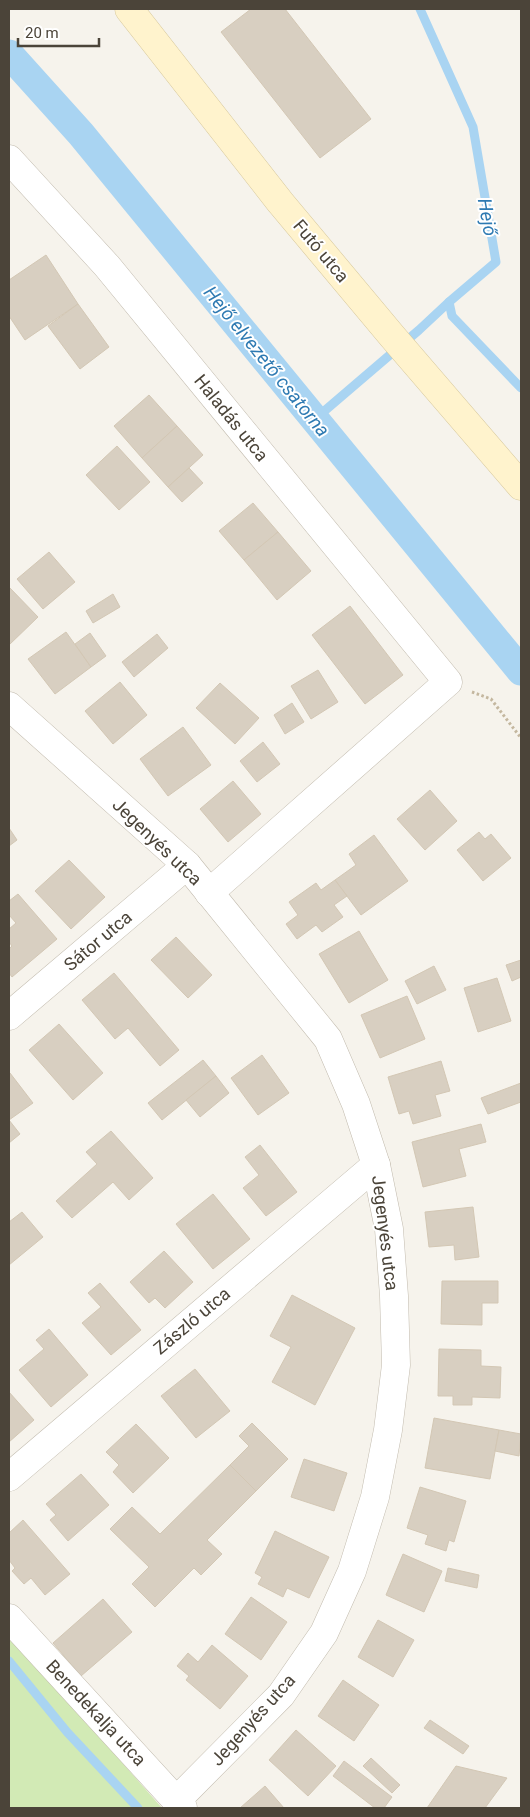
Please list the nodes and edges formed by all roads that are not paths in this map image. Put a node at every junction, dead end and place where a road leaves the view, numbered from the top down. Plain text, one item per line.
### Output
1 (129, 9) edge
2 (9, 159) edge
3 (521, 486) edge
4 (9, 706) edge
5 (187, 865) junction
6 (209, 893) junction
7 (9, 1016) edge
8 (376, 1165) junction
9 (9, 1478) edge
10 (9, 1618) edge
11 (180, 1804) edge

1 - 3 main road, Futó utca
2 - 6 street, Haladás utca
4 - 5 street, Jegenyés utca
5 - 6 street, Jegenyés utca
5 - 7 street, Sátor utca
6 - 8 street, Jegenyés utca
8 - 9 street, Zászló utca
8 - 11 street, Jegenyés utca
10 - 11 street, Benedekalja utca

